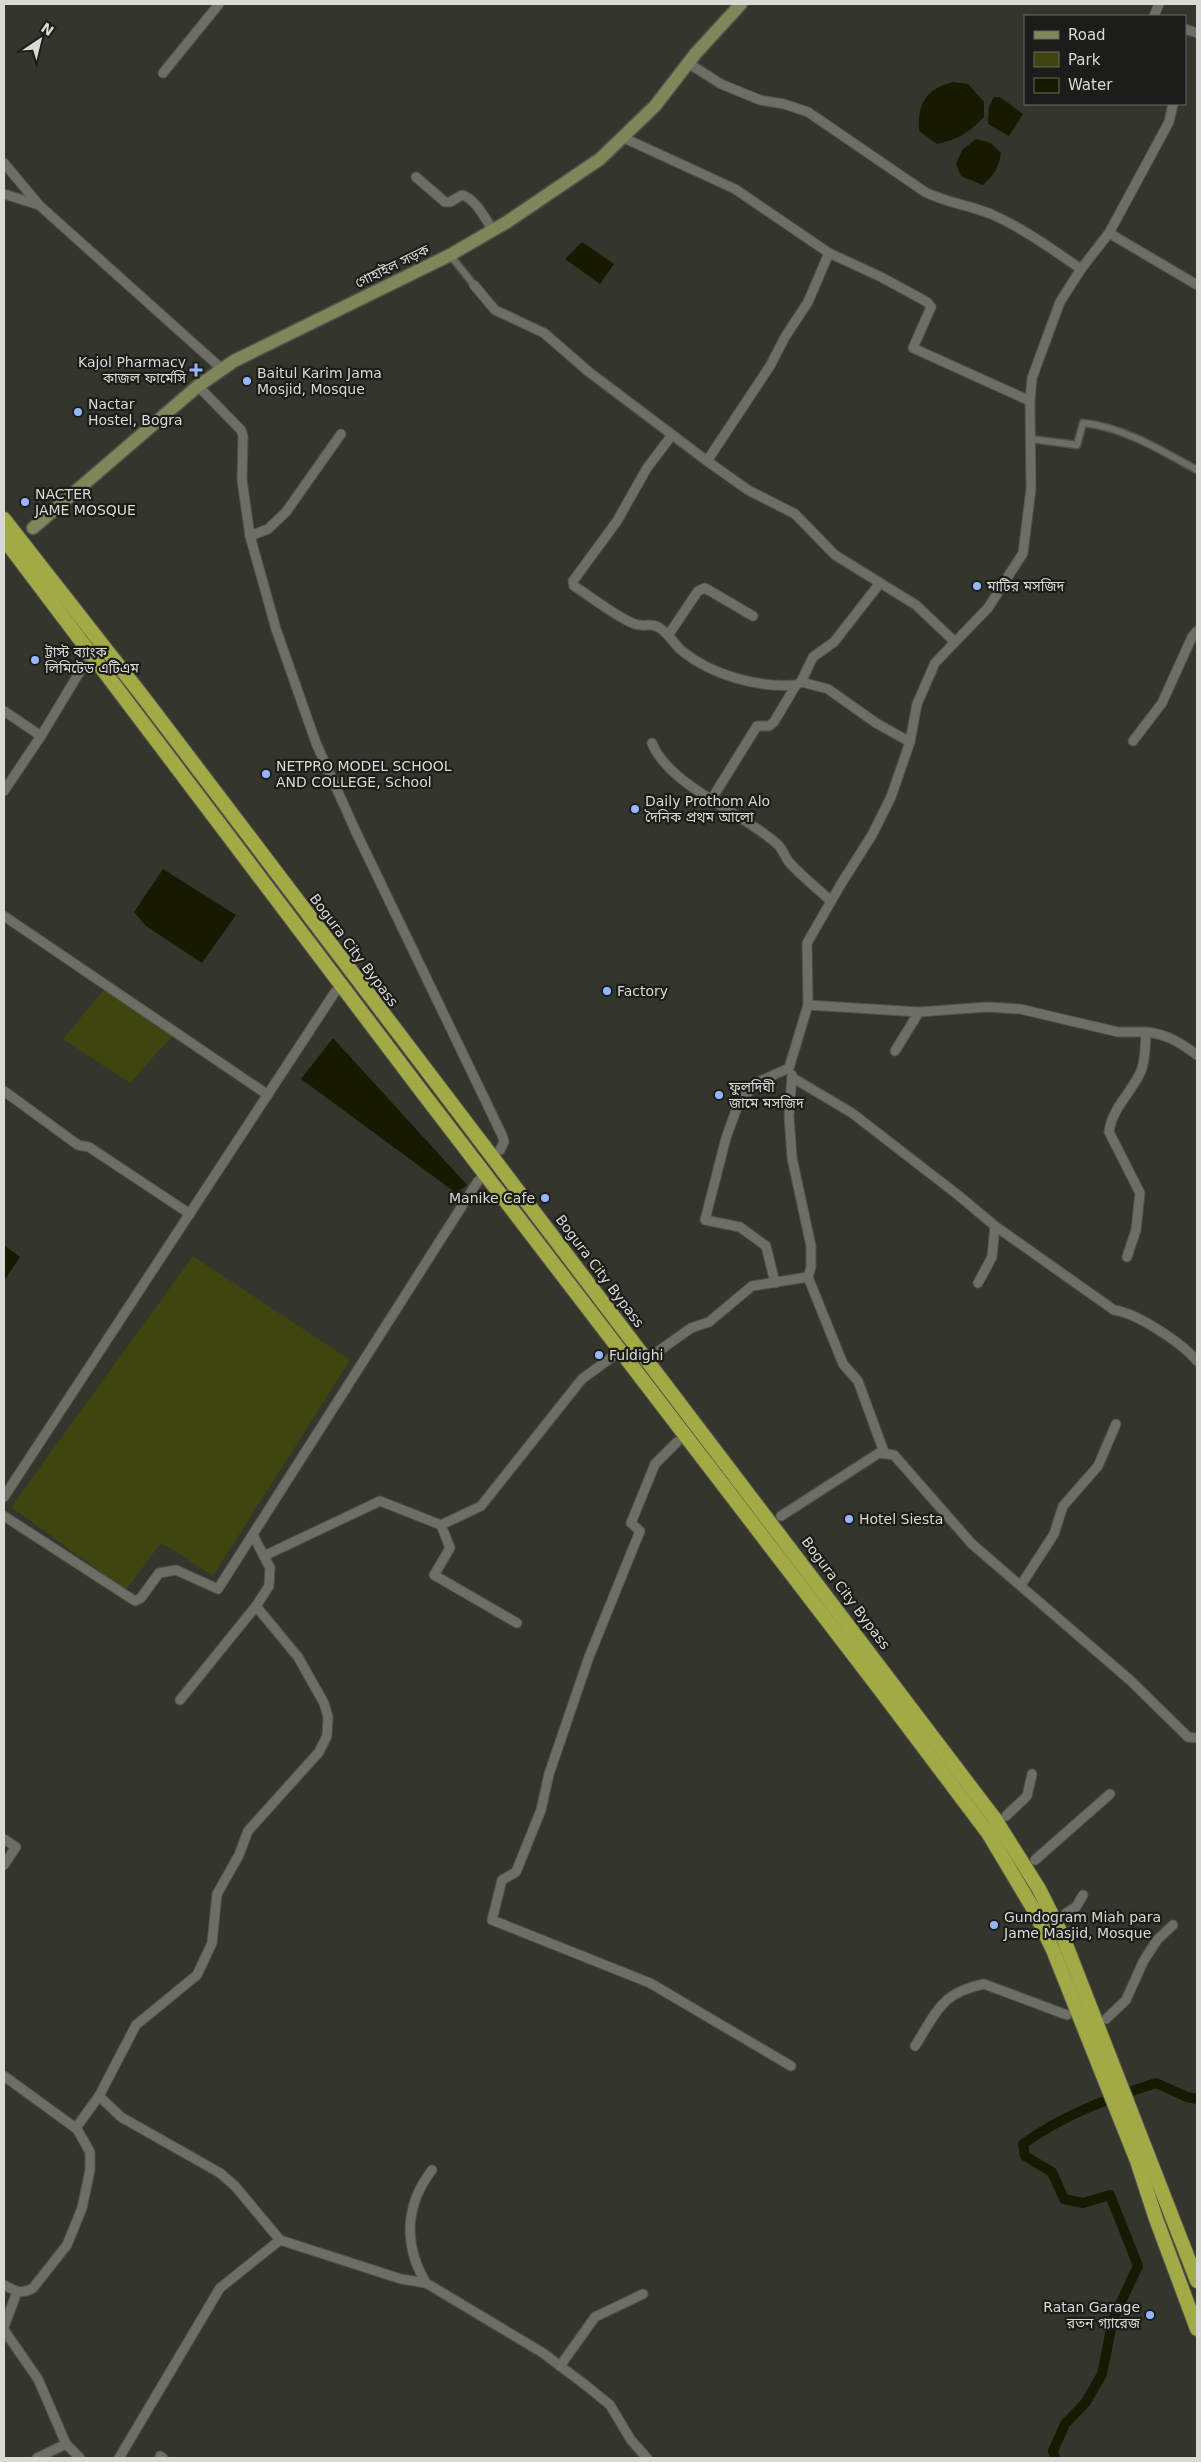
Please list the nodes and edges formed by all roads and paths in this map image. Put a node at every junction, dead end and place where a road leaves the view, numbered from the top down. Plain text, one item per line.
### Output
1 (220, 4) edge
2 (741, 4) edge
3 (688, 63) junction
4 (163, 73) dead end
5 (1173, 105) edge
6 (624, 138) junction
7 (4, 163) edge
8 (416, 177) dead end
9 (4, 194) edge
10 (39, 205) junction
11 (493, 230) junction
12 (1109, 233) junction
13 (829, 253) junction
14 (450, 255) junction
15 (1081, 269) junction
16 (474, 285) joint
17 (1197, 285) edge
18 (222, 370) junction
19 (198, 386) junction
20 (1030, 401) junction
21 (341, 434) dead end
22 (672, 435) junction
23 (1031, 439) junction
24 (707, 461) junction
25 (1197, 470) edge
26 (4, 519) edge
27 (33, 528) dead end
28 (250, 536) junction
29 (4, 539) edge
30 (32, 565) junction
31 (880, 583) junction
32 (753, 616) dead end
33 (1197, 631) edge
34 (669, 634) junction
35 (955, 642) junction
36 (85, 663) dead end
37 (799, 684) junction
38 (4, 711) edge
39 (41, 736) junction
40 (1133, 741) dead end
41 (910, 742) junction
42 (652, 743) dead end
43 (7, 780) edge
44 (4, 792) edge
45 (711, 800) junction
46 (831, 901) junction
47 (4, 916) edge
48 (335, 992) dead end
49 (808, 1005) junction
50 (919, 1012) junction
51 (1146, 1032) junction
52 (895, 1051) dead end
53 (1197, 1055) edge
54 (789, 1068) junction
55 (793, 1078) junction
56 (4, 1091) edge
57 (268, 1095) junction
58 (500, 1150) dead end
59 (478, 1181) dead end
60 (190, 1214) junction
61 (995, 1226) junction
62 (1127, 1257) dead end
63 (808, 1277) junction
64 (775, 1283) junction
65 (978, 1283) dead end
66 (656, 1353) dead end
67 (612, 1358) dead end
68 (1197, 1361) edge
69 (1116, 1424) dead end
70 (678, 1442) dead end
71 (884, 1452) junction
72 (4, 1497) edge
73 (4, 1516) edge
74 (781, 1516) dead end
75 (441, 1526) junction
76 (253, 1535) junction
77 (264, 1556) junction
78 (1020, 1584) junction
79 (256, 1606) junction
80 (517, 1623) dead end
81 (180, 1700) dead end
82 (1197, 1738) edge
83 (1032, 1774) dead end
84 (1110, 1794) dead end
85 (1006, 1816) dead end
86 (4, 1839) edge
87 (1035, 1860) dead end
88 (4, 1865) edge
89 (1083, 1895) dead end
90 (1066, 1913) dead end
91 (1173, 1924) dead end
92 (1067, 2015) dead end
93 (1106, 2018) dead end
94 (916, 2046) dead end
95 (791, 2066) dead end
96 (4, 2076) edge
97 (99, 2096) junction
98 (77, 2129) junction
99 (432, 2170) dead end
100 (280, 2240) junction
101 (1197, 2281) edge
102 (426, 2284) junction
103 (4, 2285) edge
104 (17, 2292) junction
105 (643, 2294) dead end
106 (4, 2328) edge
107 (1197, 2329) edge
108 (560, 2366) junction
109 (66, 2444) junction
110 (37, 2458) edge
111 (80, 2458) edge
112 (119, 2458) edge
113 (647, 2458) edge

1 - 4 street
2 - 3 main road, গোহাইল সড়ক
3 - 6 main road, গোহাইল সড়ক
3 - 15 street
5 - 12 street
6 - 11 main road, গোহাইল সড়ক
6 - 13 street
7 - 10 street
8 - 11 street
9 - 10 street
10 - 18 street
11 - 14 main road, গোহাইল সড়ক
12 - 15 street
12 - 17 street
13 - 20 street
13 - 24 street
14 - 16 street
14 - 18 main road, গোহাইল সড়ক
15 - 20 street
16 - 22 street
18 - 19 main road, গোহাইল সড়ক
19 - 27 main road, গোহাইল সড়ক
19 - 28 street
20 - 23 street
21 - 28 street
22 - 24 street
22 - 34 street
23 - 25 street
23 - 35 street
24 - 31 street
26 - 30 highway
28 - 58 street
29 - 30 highway
30 - 101 highway, Bogura City Bypass
30 - 107 highway
31 - 35 street
31 - 37 street
32 - 34 street
33 - 40 street
34 - 37 street
35 - 41 street
36 - 39 street
37 - 41 street
37 - 45 street
38 - 39 street
39 - 43 street
41 - 46 street
42 - 45 street
43 - 44 street
45 - 46 street
46 - 49 street
47 - 57 street
48 - 57 street
49 - 50 street
49 - 54 street
50 - 51 street
50 - 52 street
51 - 53 street
51 - 62 street
54 - 55 street
54 - 64 street
55 - 61 street
55 - 63 street
56 - 60 street
57 - 60 street
59 - 76 street
60 - 72 street
61 - 65 street
61 - 68 street
63 - 64 street
63 - 71 street
64 - 66 street
67 - 75 street
69 - 78 street
70 - 95 street
71 - 74 street
71 - 78 street
73 - 76 street
75 - 77 street
75 - 80 street
76 - 77 street
77 - 79 street
78 - 82 street
79 - 81 street
79 - 97 street
83 - 85 street
84 - 87 street
86 - 88 street
89 - 90 street
91 - 93 street
92 - 94 street
96 - 98 street
97 - 98 street
97 - 100 street
98 - 104 street
99 - 102 street
100 - 102 street
100 - 112 street
102 - 108 street
103 - 104 street
104 - 106 street
105 - 108 street
106 - 109 street
108 - 113 street
109 - 110 street
109 - 111 street

